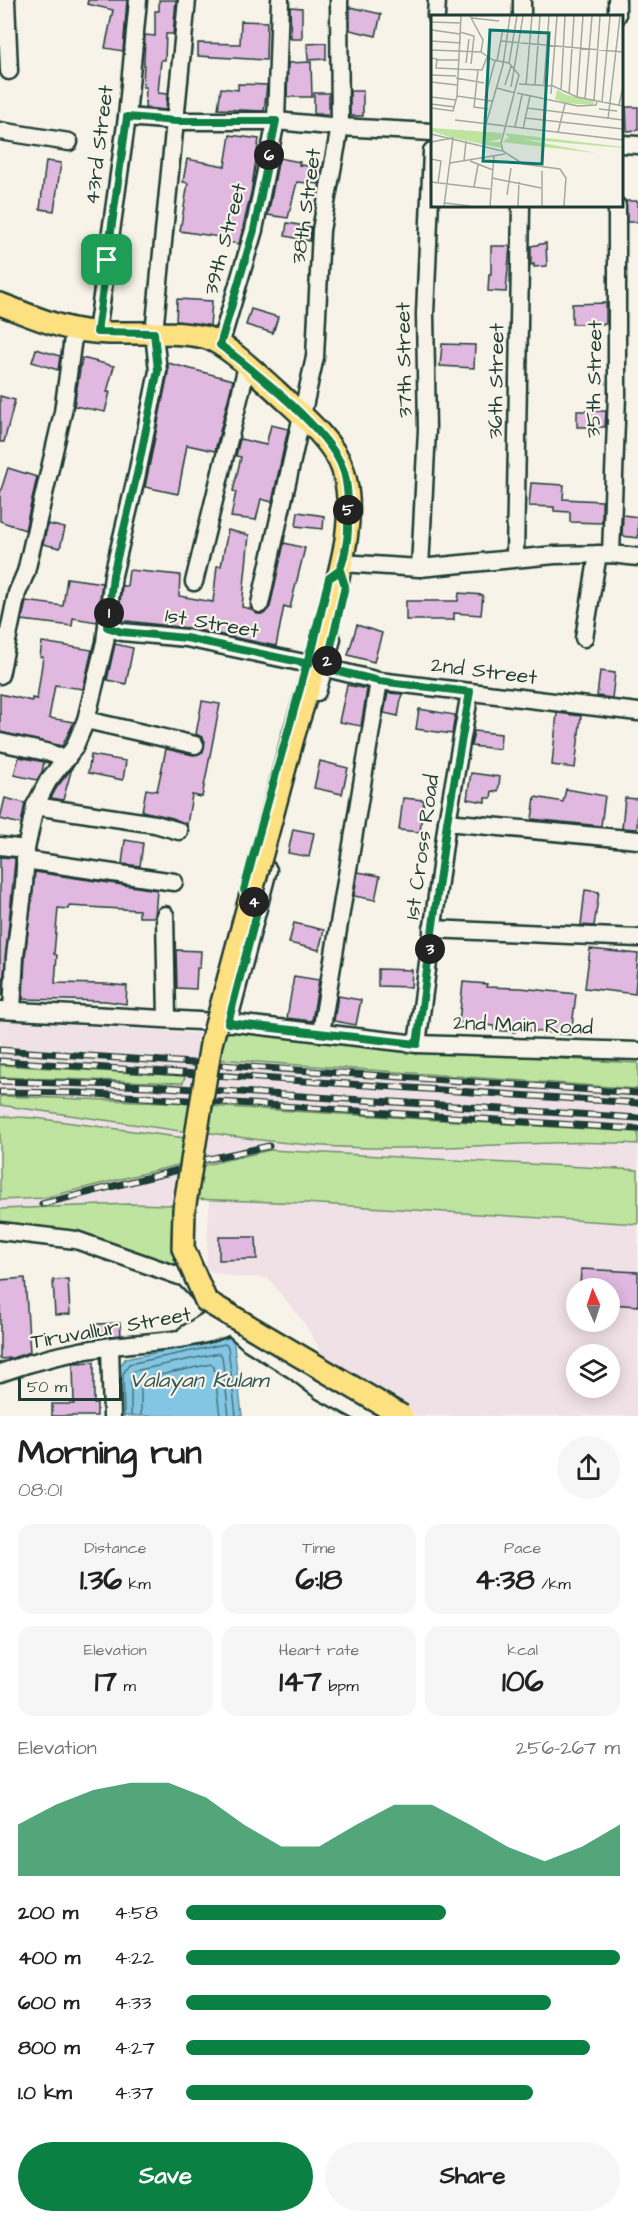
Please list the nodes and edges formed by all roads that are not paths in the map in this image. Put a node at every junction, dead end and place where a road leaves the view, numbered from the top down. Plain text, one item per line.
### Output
1 (6, 0) edge
2 (138, 0) edge
3 (187, 0) edge
4 (280, 0) edge
5 (339, 0) edge
6 (9, 71) dead end
7 (127, 117) junction
8 (176, 121) junction
9 (276, 121) junction
10 (340, 127) junction
11 (0, 131) edge
12 (431, 132) edge
13 (69, 142) dead end
14 (623, 144) edge
15 (638, 145) edge
16 (431, 174) edge
17 (521, 207) edge
18 (617, 207) edge
19 (0, 304) edge
20 (74, 330) junction
21 (97, 332) junction
22 (154, 333) junction
23 (220, 345) junction
24 (247, 366) junction
25 (303, 416) junction
26 (604, 554) junction
27 (515, 557) junction
28 (638, 557) edge
29 (420, 568) junction
30 (340, 571) junction
31 (194, 582) dead end
32 (260, 604) dead end
33 (107, 627) junction
34 (584, 638) dead end
35 (309, 664) junction
36 (326, 668) junction
37 (0, 675) edge
38 (379, 681) junction
39 (470, 692) junction
40 (638, 711) edge
41 (86, 720) junction
42 (0, 742) edge
43 (195, 745) dead end
44 (67, 759) junction
45 (35, 806) junction
46 (447, 822) junction
47 (179, 831) dead end
48 (638, 840) edge
49 (0, 846) edge
50 (25, 855) junction
51 (174, 882) dead end
52 (259, 905) junction
53 (165, 915) dead end
54 (432, 929) junction
55 (638, 938) edge
56 (6, 1010) edge
57 (167, 1018) junction
58 (228, 1023) junction
59 (321, 1033) junction
60 (417, 1044) junction
61 (638, 1051) edge
62 (0, 1232) edge
63 (224, 1320) junction
64 (110, 1347) junction
65 (0, 1373) edge
66 (112, 1416) edge
67 (367, 1416) edge
68 (402, 1416) edge

1 - 6 street
2 - 7 street, 43rd Street
3 - 8 street
4 - 9 street, 39th Street
5 - 10 street, 38th Street
7 - 8 street
7 - 21 street, 43rd Street
8 - 9 street
8 - 22 street
9 - 10 street
9 - 23 street, 39th Street
10 - 12 street
10 - 25 street, 38th Street
11 - 13 street
14 - 15 street
16 - 29 street, 37th Street
17 - 27 street, 36th Street
18 - 26 street, 35th Street
19 - 20 main road
20 - 21 main road
20 - 37 street
21 - 22 main road
22 - 23 main road
22 - 33 street
23 - 24 main road
24 - 25 main road
24 - 31 street
25 - 30 main road
25 - 32 street, 38th Street
26 - 27 street
26 - 28 street
26 - 34 street, 35th Street
27 - 29 street
29 - 30 street
30 - 35 street
30 - 36 street
30 - 68 main road, bridge
33 - 35 street, 1st Street
33 - 41 street
35 - 52 street
36 - 38 street, 2nd Street
36 - 52 street
38 - 39 street, 2nd Street
38 - 59 street
39 - 40 street, 2nd Street
39 - 46 street, 1st Cross Road
41 - 43 street
41 - 44 street
42 - 44 street
44 - 45 street
45 - 47 street
45 - 50 street
46 - 48 street
46 - 54 street, 1st Cross Road
49 - 50 street
50 - 51 street
50 - 56 street
52 - 58 street
53 - 57 street
54 - 55 street
54 - 60 street, 1st Cross Road
56 - 57 street, 2nd Main Road
57 - 58 street, 2nd Main Road
58 - 59 street, 2nd Main Road
59 - 60 street, 2nd Main Road
60 - 61 street, 2nd Main Road
62 - 63 street
63 - 64 street, Tiruvallur Street
63 - 67 street
64 - 65 street, Tiruvallur Street
64 - 66 street

